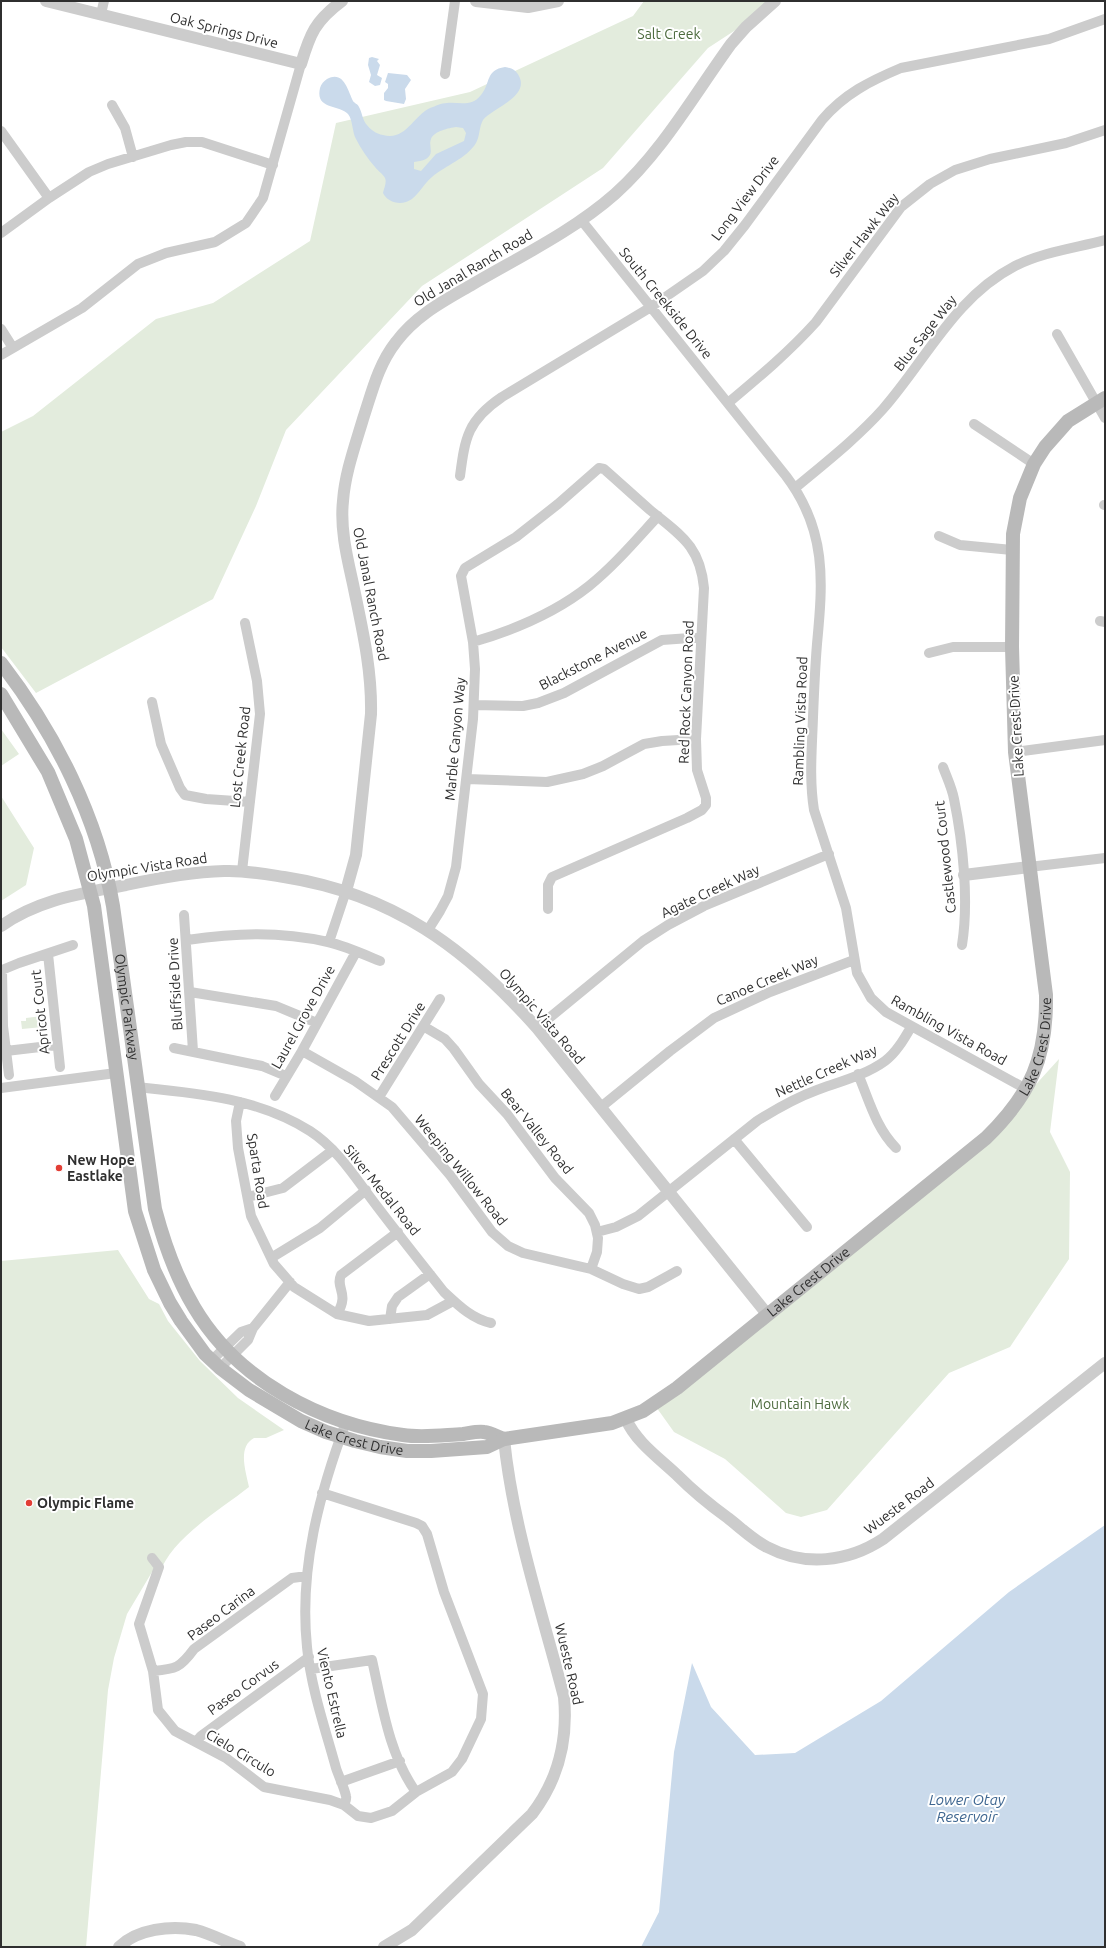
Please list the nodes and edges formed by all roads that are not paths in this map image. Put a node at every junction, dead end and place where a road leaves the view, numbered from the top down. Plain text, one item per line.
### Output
1 (46, 1) edge
2 (104, 1) edge
3 (342, 1) edge
4 (455, 1) edge
5 (476, 1) edge
6 (558, 1) edge
7 (775, 1) edge
8 (101, 14) junction
9 (1105, 19) edge
10 (301, 64) junction
11 (445, 74) dead end
12 (112, 105) dead end
13 (1105, 130) edge
14 (1, 131) edge
15 (133, 157) junction
16 (273, 166) junction
17 (49, 198) junction
18 (582, 220) junction
19 (1, 233) edge
20 (1105, 240) edge
21 (651, 308) junction
22 (1, 329) edge
23 (1057, 334) dead end
24 (13, 348) junction
25 (1, 355) edge
26 (1100, 400) edge
27 (728, 403) junction
28 (1105, 418) edge
29 (974, 424) dead end
30 (1034, 464) junction
31 (599, 468) joint
32 (460, 476) dead end
33 (795, 488) junction
34 (658, 516) junction
35 (939, 536) dead end
36 (1012, 550) junction
37 (245, 623) dead end
38 (701, 638) junction
39 (473, 642) junction
40 (1012, 647) junction
41 (929, 653) dead end
42 (1, 663) edge
43 (1, 694) edge
44 (152, 702) dead end
45 (474, 705) junction
46 (696, 739) junction
47 (1105, 740) edge
48 (1015, 752) junction
49 (943, 767) dead end
50 (467, 779) junction
51 (250, 802) junction
52 (829, 854) junction
53 (1105, 858) edge
54 (1029, 867) junction
55 (242, 871) junction
56 (964, 875) junction
57 (109, 887) junction
58 (90, 891) junction
59 (346, 891) junction
60 (548, 909) dead end
61 (184, 915) dead end
62 (1, 926) edge
63 (428, 930) junction
64 (187, 940) junction
65 (329, 942) junction
66 (73, 945) dead end
67 (962, 945) dead end
68 (356, 952) junction
69 (48, 954) junction
70 (854, 960) junction
71 (380, 961) dead end
72 (190, 992) junction
73 (440, 999) dead end
74 (317, 1024) junction
75 (2, 1026) edge
76 (423, 1026) junction
77 (911, 1027) junction
78 (537, 1028) junction
79 (57, 1045) junction
80 (174, 1048) dead end
81 (6, 1051) junction
82 (193, 1051) junction
83 (302, 1051) junction
84 (60, 1067) dead end
85 (116, 1073) junction
86 (858, 1074) junction
87 (9, 1075) dead end
88 (286, 1076) junction
89 (137, 1087) junction
90 (1, 1088) edge
91 (1026, 1089) junction
92 (275, 1096) dead end
93 (379, 1097) junction
94 (240, 1102) junction
95 (601, 1107) junction
96 (734, 1139) junction
97 (896, 1148) dead end
98 (332, 1150) junction
99 (366, 1190) junction
100 (670, 1192) junction
101 (248, 1197) junction
102 (807, 1227) dead end
103 (398, 1232) junction
104 (597, 1232) junction
105 (271, 1258) junction
106 (591, 1269) junction
107 (677, 1271) dead end
108 (430, 1274) junction
109 (290, 1282) junction
110 (453, 1301) junction
111 (337, 1314) junction
112 (767, 1314) junction
113 (390, 1319) junction
114 (490, 1323) dead end
115 (229, 1352) junction
116 (1105, 1363) edge
117 (216, 1364) junction
118 (626, 1419) junction
119 (346, 1422) junction
120 (340, 1436) junction
121 (504, 1439) junction
122 (322, 1493) junction
123 (152, 1558) dead end
124 (306, 1576) junction
125 (309, 1657) junction
126 (311, 1669) junction
127 (154, 1671) junction
128 (196, 1742) junction
129 (400, 1761) junction
130 (340, 1782) junction
131 (416, 1792) junction
132 (344, 1805) junction
133 (118, 1947) edge
134 (240, 1947) edge
135 (384, 1947) edge

1 - 8 street, Oak Springs Drive
2 - 8 street
3 - 10 street
4 - 11 street
5 - 6 street
7 - 18 street, Old Janal Ranch Road
8 - 10 street, Oak Springs Drive
9 - 21 street, Long View Drive
10 - 16 street
12 - 15 street
13 - 27 street, Silver Hawk Way
14 - 17 street
15 - 16 street
15 - 17 street
16 - 24 street
17 - 19 street
18 - 21 street, South Creekside Drive
18 - 59 street, Old Janal Ranch Road
20 - 33 street, Blue Sage Way
21 - 27 street, South Creekside Drive
21 - 32 street, Long View Drive
22 - 24 street
23 - 26 street
24 - 25 street
26 - 28 street
26 - 30 main road, Lake Crest Drive
27 - 33 street, Rambling Vista Road
29 - 30 street
30 - 36 main road, Lake Crest Drive
31 - 34 street, Red Rock Canyon Road
31 - 39 street, Marble Canyon Way
33 - 52 street, Rambling Vista Road
34 - 38 street, Red Rock Canyon Road
34 - 39 street
35 - 36 street
36 - 40 main road, Lake Crest Drive
37 - 51 street, Lost Creek Road
38 - 45 street, Blackstone Avenue
38 - 46 street, Red Rock Canyon Road
39 - 45 street, Marble Canyon Way
40 - 41 street
40 - 48 main road, Lake Crest Drive
42 - 57 main road, Olympic Parkway
43 - 58 main road, Olympic Parkway
44 - 51 street
45 - 50 street, Marble Canyon Way
46 - 50 street
46 - 60 street, Red Rock Canyon Road
47 - 48 street
48 - 54 main road, Lake Crest Drive
49 - 56 street, Castlewood Court
50 - 63 street, Marble Canyon Way
51 - 55 street, Lost Creek Road
52 - 70 street, Rambling Vista Road
52 - 78 street, Agate Creek Way
53 - 54 street
54 - 56 street
54 - 91 main road, Lake Crest Drive
55 - 57 street, Olympic Vista Road
55 - 59 street, Olympic Vista Road
56 - 67 street, Castlewood Court
57 - 58 street, Olympic Vista Road
57 - 89 main road, Olympic Parkway
58 - 62 street, Olympic Vista Road
58 - 85 main road, Olympic Parkway
59 - 63 street, Olympic Vista Road
59 - 65 street, Old Janal Ranch Road
61 - 64 street, Bluffside Drive
63 - 78 street, Olympic Vista Road
64 - 65 street
64 - 72 street, Bluffside Drive
65 - 68 street
66 - 69 street
68 - 71 street
68 - 74 street, Laurel Grove Drive
69 - 75 street
69 - 79 street, Apricot Court
70 - 77 street, Rambling Vista Road
70 - 95 street, Canoe Creek Way
72 - 74 street
72 - 82 street, Bluffside Drive
73 - 76 street, Prescott Drive
74 - 83 street, Laurel Grove Drive
75 - 81 street
76 - 93 street, Prescott Drive
76 - 104 street, Bear Valley Road
77 - 86 street, Nettle Creek Way
77 - 91 street, Rambling Vista Road
78 - 95 street, Olympic Vista Road
79 - 81 street
79 - 84 street, Apricot Court
80 - 82 street
81 - 87 street
82 - 88 street
83 - 88 street, Laurel Grove Drive
83 - 93 street, Weeping Willow Road
85 - 90 street
85 - 117 main road, Olympic Parkway
86 - 96 street, Nettle Creek Way
86 - 97 street
88 - 92 street, Laurel Grove Drive
89 - 94 street, Silver Medal Road
89 - 115 main road, Olympic Parkway
91 - 112 main road, Lake Crest Drive
93 - 106 street, Weeping Willow Road
94 - 98 street, Silver Medal Road
94 - 101 street, Sparta Road
95 - 100 street, Olympic Vista Road
96 - 100 street, Nettle Creek Way
96 - 102 street
98 - 99 street, Silver Medal Road
98 - 101 street
99 - 103 street, Silver Medal Road
99 - 105 street
100 - 104 street, Nettle Creek Way
100 - 112 street, Olympic Vista Road
101 - 105 street, Sparta Road
103 - 108 street, Silver Medal Road
103 - 111 street
104 - 106 street, Bear Valley Road
105 - 109 street, Sparta Road
106 - 107 street, Weeping Willow Road
108 - 110 street, Silver Medal Road
108 - 113 street
109 - 111 street, Sparta Road
109 - 115 street
110 - 113 street
110 - 114 street, Silver Medal Road
111 - 113 street
112 - 118 main road, Lake Crest Drive
115 - 117 street
115 - 119 main road, Lake Crest Drive
116 - 118 street, Wueste Road
117 - 120 main road, Lake Crest Drive
118 - 121 main road, Lake Crest Drive
119 - 120 street, Viento Estrella
119 - 121 main road, Lake Crest Drive
120 - 121 main road, Lake Crest Drive
120 - 122 street, Viento Estrella
121 - 135 street, Wueste Road
122 - 124 street, Viento Estrella
122 - 131 street, Cielo Circulo
123 - 127 street, Cielo Circulo
124 - 125 street, Viento Estrella
124 - 127 street, Paseo Carina
125 - 126 street, Viento Estrella
125 - 128 street, Paseo Corvus
126 - 129 street
126 - 130 street, Viento Estrella
127 - 128 street, Cielo Circulo
128 - 132 street, Cielo Circulo
129 - 130 street
129 - 131 street
130 - 132 street, Viento Estrella
131 - 132 street, Cielo Circulo
133 - 134 street

